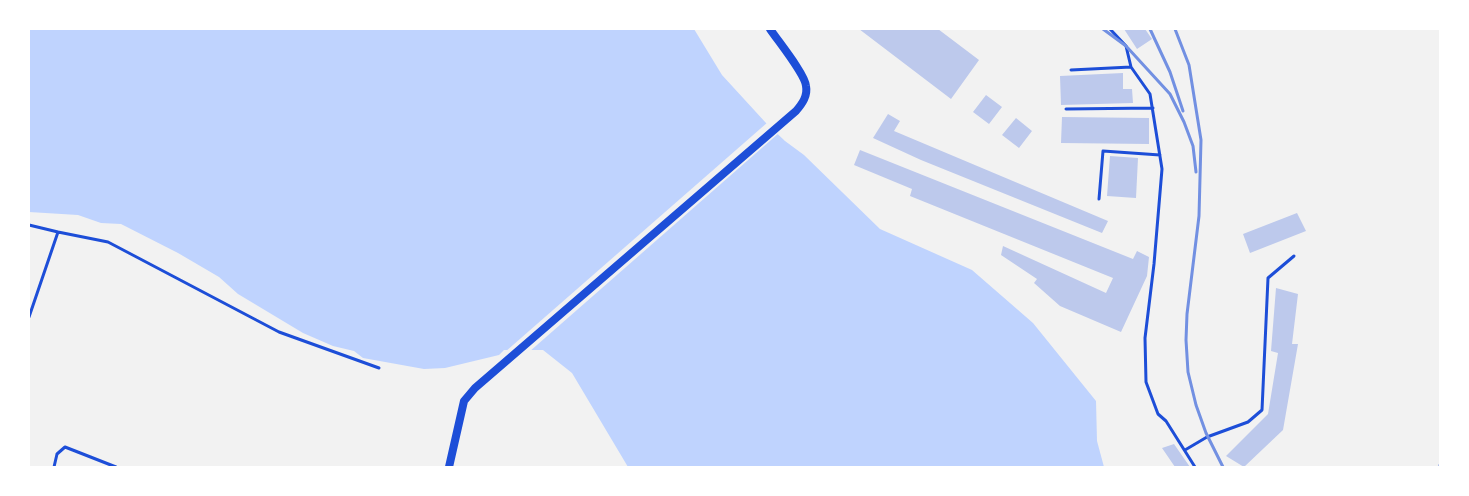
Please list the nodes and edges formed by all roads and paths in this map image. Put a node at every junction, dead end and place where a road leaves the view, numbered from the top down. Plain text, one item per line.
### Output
1 (770, 29) edge
2 (1110, 29) edge
3 (1131, 67) junction
4 (1071, 70) dead end
5 (1153, 108) junction
6 (1066, 109) dead end
7 (1160, 154) junction
8 (1099, 199) dead end
9 (29, 225) edge
10 (58, 232) junction
11 (1294, 256) dead end
12 (29, 317) edge
13 (379, 368) dead end
14 (1184, 450) junction
15 (54, 467) edge
16 (116, 467) edge
17 (449, 467) edge
18 (1195, 467) edge

1 - 17 main road
2 - 3 lane
3 - 4 lane
3 - 5 lane
5 - 6 lane
5 - 7 lane
7 - 8 lane
7 - 14 lane
9 - 10 lane
10 - 12 lane
10 - 13 lane
11 - 14 lane
14 - 18 lane
15 - 16 lane

